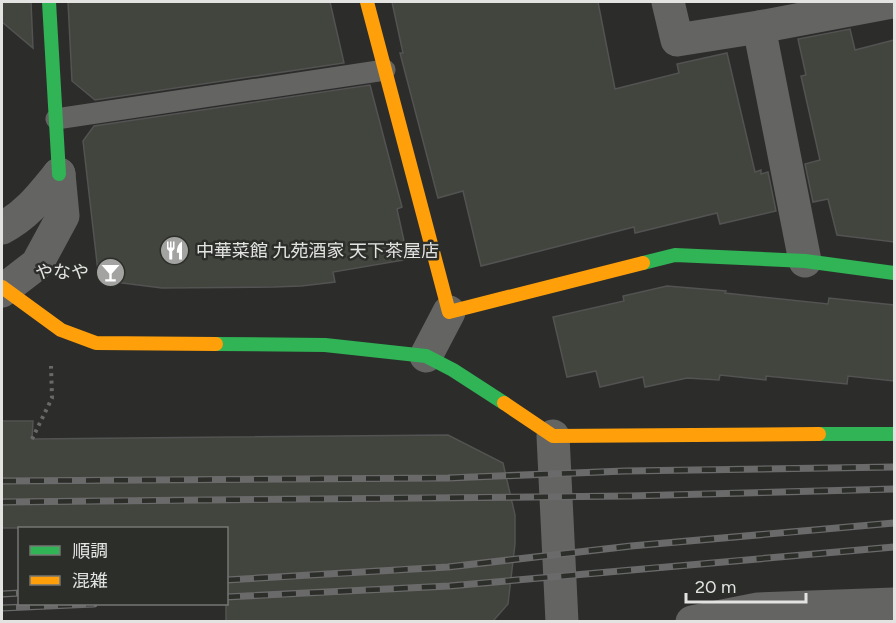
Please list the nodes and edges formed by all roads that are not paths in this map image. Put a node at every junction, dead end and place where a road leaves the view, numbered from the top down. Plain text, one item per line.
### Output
1 (49, 2) edge
2 (367, 2) edge
3 (668, 2) edge
4 (892, 2) edge
5 (759, 27) junction
6 (385, 70) junction
7 (56, 119) junction
8 (59, 174) junction
9 (2, 228) edge
10 (805, 261) junction
11 (894, 273) edge
12 (2, 289) edge
13 (449, 312) junction
14 (426, 356) junction
15 (894, 434) edge
16 (554, 436) junction
17 (894, 604) edge
18 (562, 621) edge
19 (692, 621) edge

1 - 7 street
2 - 6 street
3 - 5 street
4 - 5 street
5 - 10 street
6 - 7 lane
6 - 13 street
7 - 8 street
8 - 9 street
8 - 12 street
10 - 11 street
10 - 13 street
12 - 14 street
13 - 14 street
14 - 16 street
15 - 16 street
16 - 18 street
17 - 19 street

